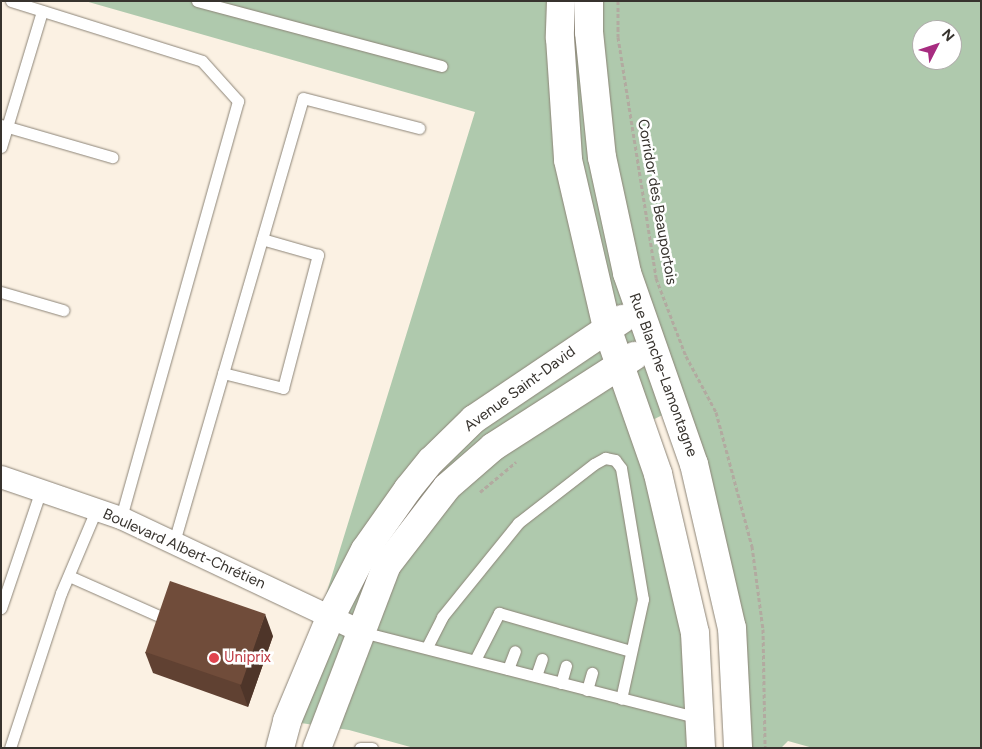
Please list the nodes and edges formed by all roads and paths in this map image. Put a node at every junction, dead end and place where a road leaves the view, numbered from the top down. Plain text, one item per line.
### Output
1 (12, 1) edge
2 (197, 1) edge
3 (561, 1) edge
4 (589, 1) edge
5 (618, 1) edge
6 (42, 11) junction
7 (442, 66) dead end
8 (4, 126) edge
9 (419, 128) dead end
10 (1, 147) edge
11 (112, 157) dead end
12 (262, 239) junction
13 (1, 292) edge
14 (63, 310) dead end
15 (638, 310) junction
16 (607, 328) junction
17 (686, 356) junction
18 (655, 358) junction
19 (619, 365) junction
20 (223, 373) junction
21 (524, 457) dead end
22 (1, 477) edge
23 (41, 490) junction
24 (473, 498) dead end
25 (96, 510) junction
26 (121, 518) junction
27 (174, 542) junction
28 (68, 576) junction
29 (1, 608) edge
30 (330, 618) junction
31 (166, 619) edge
32 (362, 632) junction
33 (427, 648) junction
34 (515, 651) dead end
35 (631, 651) junction
36 (542, 659) dead end
37 (475, 660) junction
38 (566, 666) dead end
39 (508, 669) junction
40 (592, 673) dead end
41 (536, 676) junction
42 (561, 683) junction
43 (587, 690) junction
44 (621, 699) junction
45 (699, 718) junction
46 (10, 748) edge
47 (280, 748) edge
48 (317, 748) edge
49 (360, 748) edge
50 (372, 748) edge
51 (701, 748) edge
52 (738, 748) edge
53 (765, 748) edge

1 - 6 lane
2 - 7 lane
3 - 16 street
4 - 15 street, Rue Blanche-Lamontagne
5 - 17 path, Corridor des Beauportois
6 - 8 lane
6 - 26 lane
8 - 10 lane
8 - 11 lane
9 - 12 lane
12 - 20 lane
12 - 20 lane
13 - 14 lane
15 - 16 street, Avenue Saint-David
15 - 18 street, Rue Blanche-Lamontagne
16 - 19 street
16 - 30 street, Avenue Saint-David
17 - 18 path
17 - 53 path, Corridor des Beauportois
18 - 19 street, Avenue Saint-David
18 - 52 street, Rue Blanche-Lamontagne
19 - 32 street, Avenue Saint-David
19 - 45 street
20 - 27 lane
21 - 24 path
22 - 23 street, Boulevard Albert-Chrétien
23 - 25 street, Boulevard Albert-Chrétien
23 - 29 lane
25 - 26 street, Boulevard Albert-Chrétien
25 - 28 lane
26 - 27 street, Boulevard Albert-Chrétien
27 - 30 street, Boulevard Albert-Chrétien
28 - 31 lane
28 - 46 lane
30 - 32 street, Boulevard Albert-Chrétien
30 - 47 street, Avenue Saint-David
32 - 33 lane
32 - 48 street, Avenue Saint-David
33 - 35 lane
33 - 37 lane
34 - 39 lane
35 - 37 lane
35 - 44 lane
36 - 41 lane
37 - 39 lane
38 - 42 lane
39 - 41 lane
40 - 43 lane
41 - 42 lane
42 - 43 lane
43 - 44 lane
44 - 45 lane
45 - 51 street
49 - 50 lane

